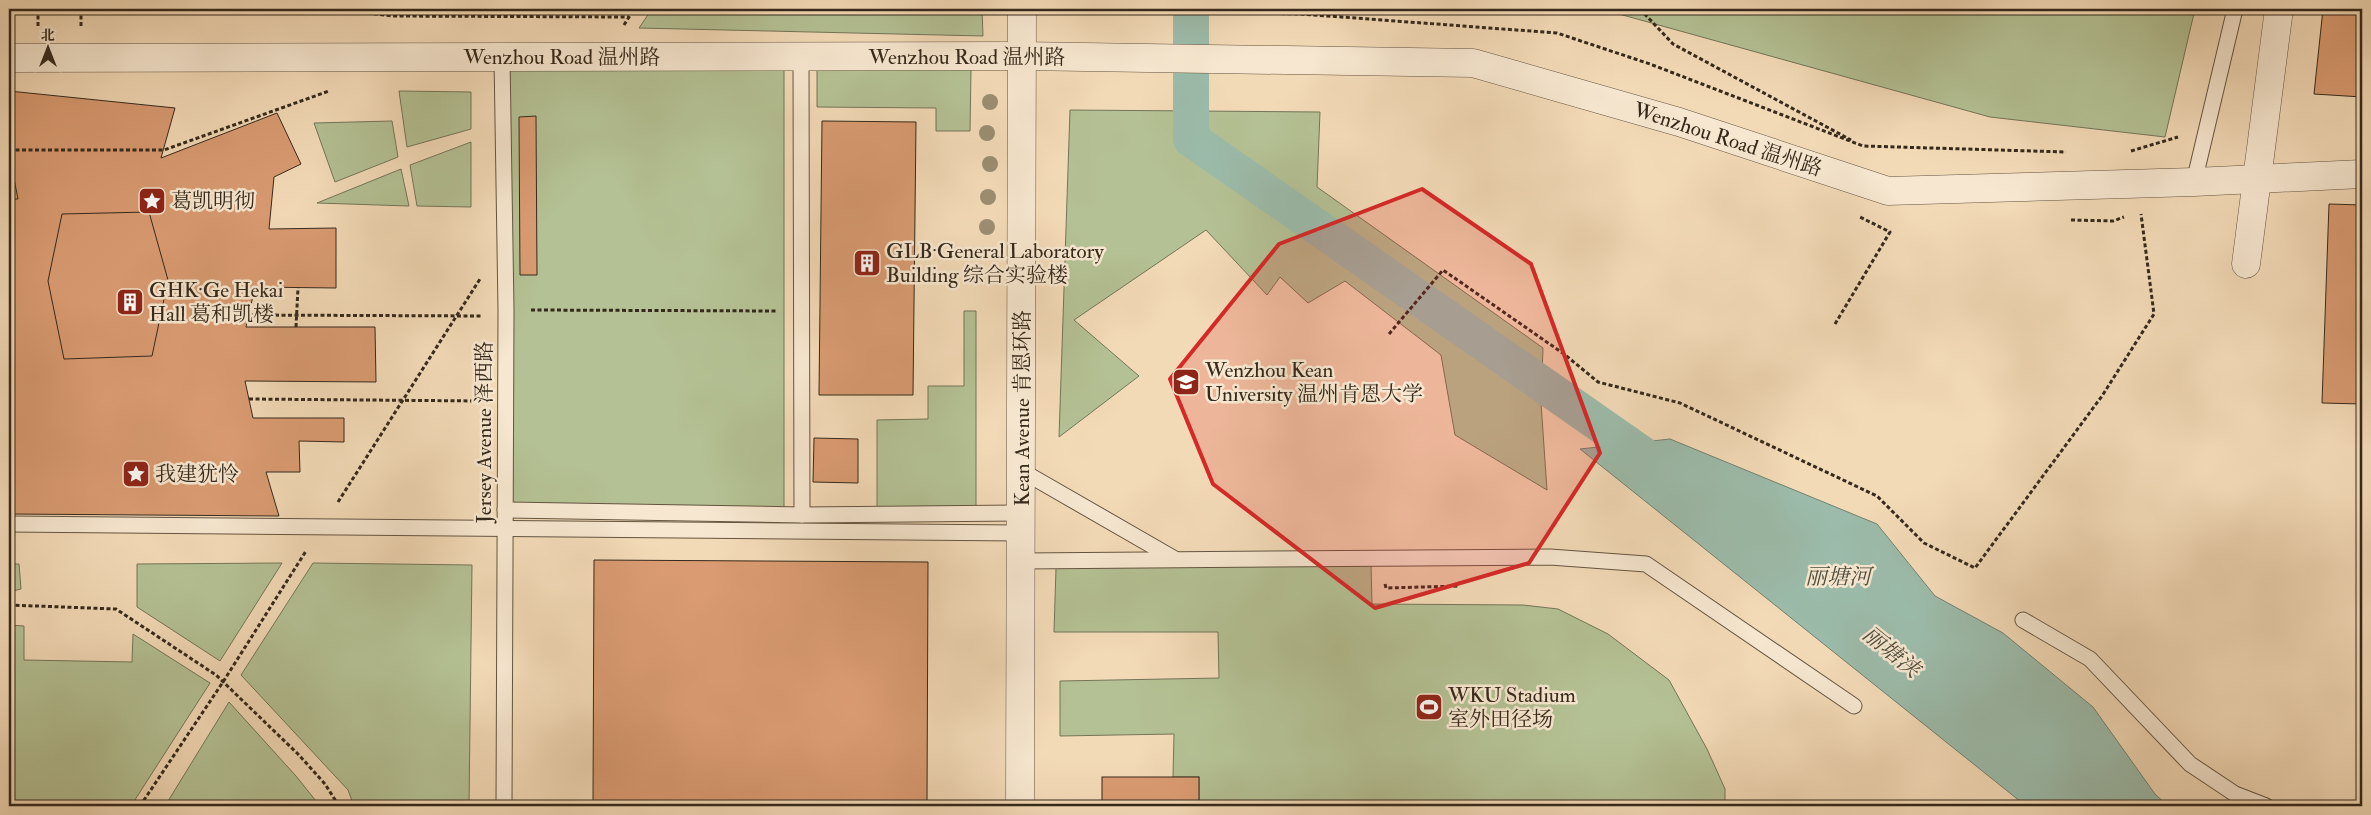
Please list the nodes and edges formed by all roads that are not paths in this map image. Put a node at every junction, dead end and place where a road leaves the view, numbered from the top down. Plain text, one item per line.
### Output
1 (1022, 9) edge
2 (2235, 9) edge
3 (2279, 9) edge
4 (1022, 56) junction
5 (502, 57) junction
6 (801, 57) junction
7 (9, 58) edge
8 (2362, 174) edge
9 (2256, 179) junction
10 (2194, 182) junction
11 (2246, 264) dead end
12 (1022, 471) junction
13 (505, 510) junction
14 (802, 515) junction
15 (1022, 523) junction
16 (9, 524) edge
17 (504, 528) junction
18 (1176, 560) junction
19 (1022, 561) junction
20 (2023, 620) dead end
21 (1854, 706) dead end
22 (504, 806) edge
23 (1020, 806) edge
24 (2266, 806) edge

1 - 4 street, Kean Avenue 肯恩环路
2 - 10 lane
3 - 9 street
4 - 6 street, Wenzhou Road 温州路
4 - 10 street, Wenzhou Road 温州路
4 - 12 street, Kean Avenue 肯恩环路
5 - 6 street, Wenzhou Road 温州路
5 - 7 street, Wenzhou Road 温州路
5 - 13 lane, Jersey Avenue 泽西路
6 - 14 lane
8 - 9 street, Wenzhou Road 温州路
9 - 10 street, Wenzhou Road 温州路
9 - 11 street
12 - 15 street, Kean Avenue 肯恩环路
12 - 18 lane
13 - 14 lane
13 - 17 lane, Jersey Avenue 泽西路
14 - 15 lane
15 - 17 lane
15 - 19 street, Kean Avenue 肯恩环路
16 - 17 lane
17 - 22 lane, Jersey Avenue 泽西路
18 - 19 lane
18 - 21 lane
19 - 23 street, Kean Avenue 肯恩环路
20 - 24 lane

